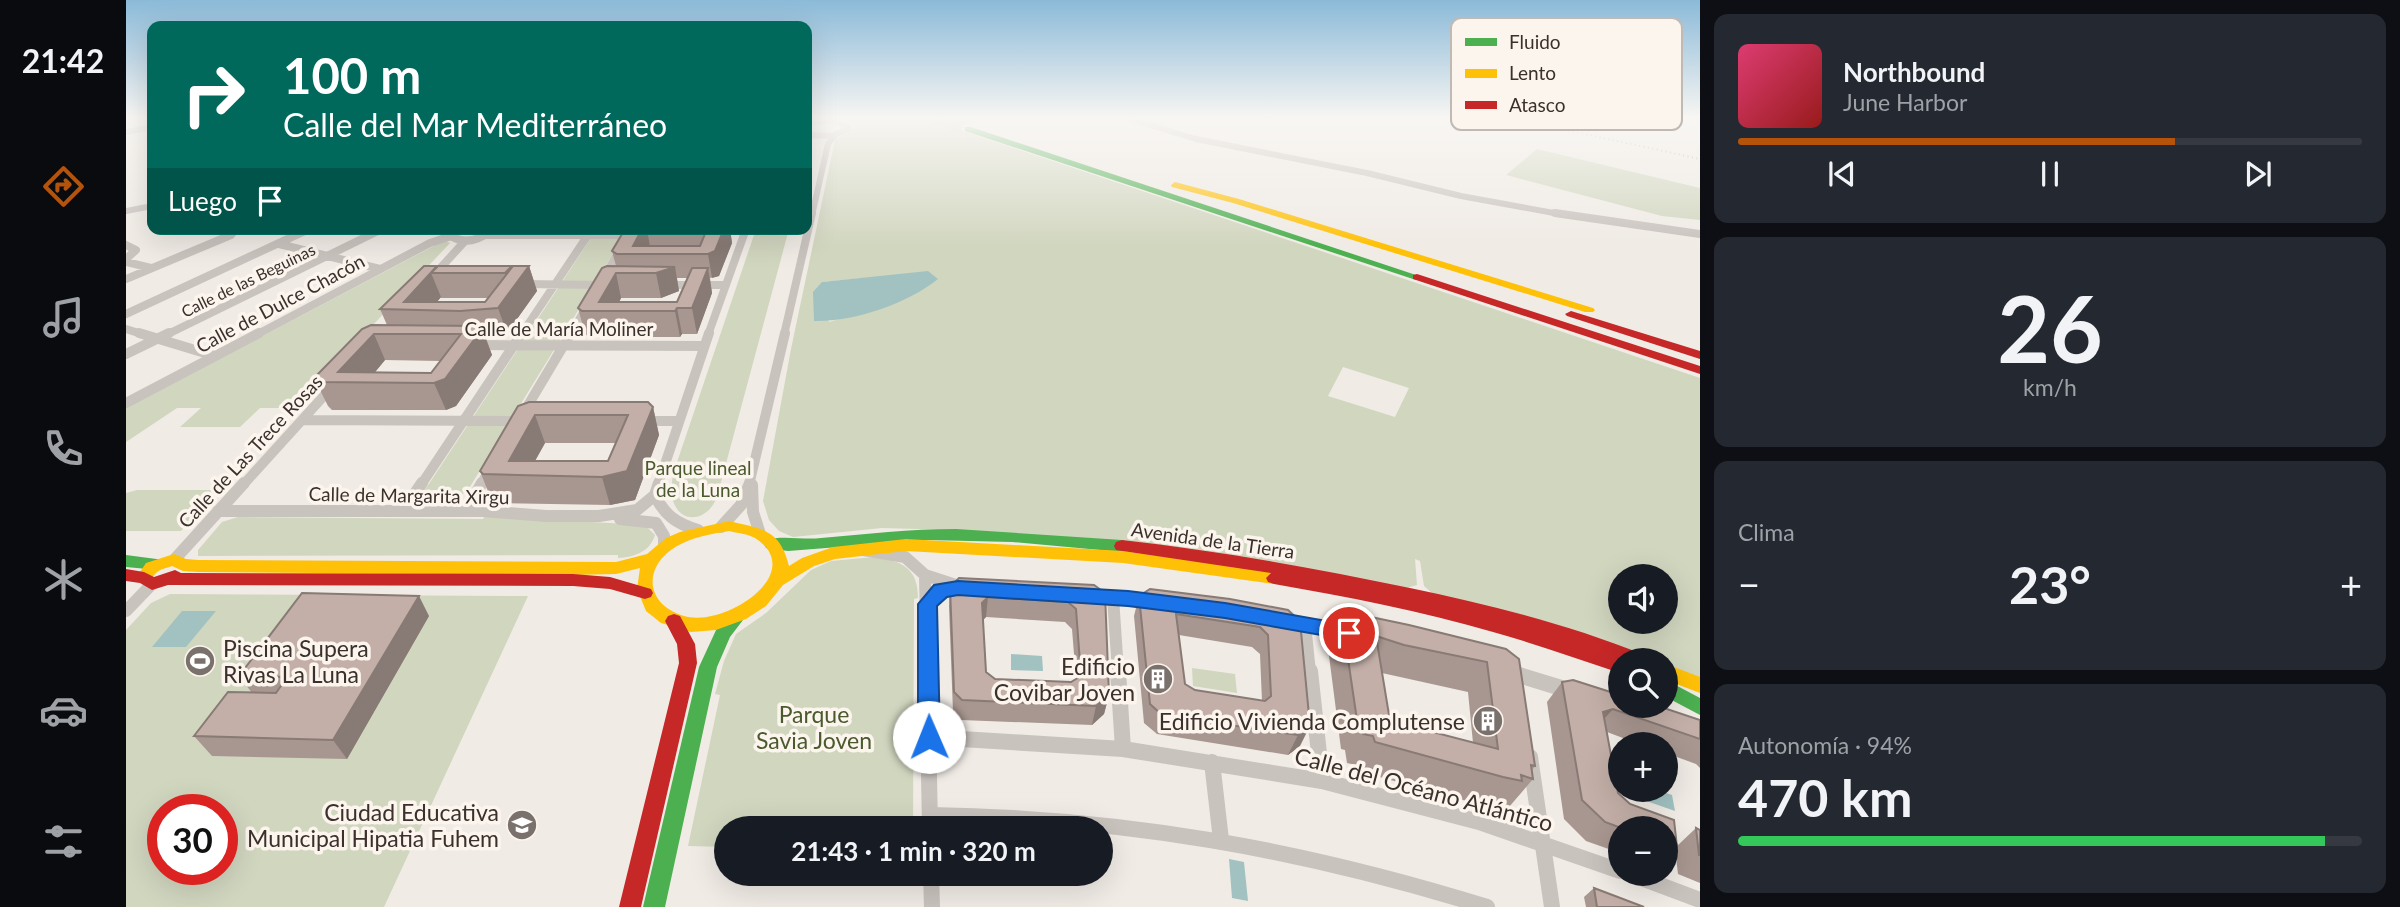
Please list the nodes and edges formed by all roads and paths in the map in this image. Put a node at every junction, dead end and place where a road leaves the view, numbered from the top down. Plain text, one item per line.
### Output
1 (824, 161) edge
2 (1066, 161) edge
3 (1098, 161) edge
4 (1308, 161) edge
5 (1150, 178) junction
6 (147, 207) edge
7 (126, 211) edge
8 (812, 214) edge
9 (1700, 234) edge
10 (230, 235) edge
11 (297, 235) edge
12 (370, 235) edge
13 (480, 235) edge
14 (588, 235) edge
15 (630, 235) edge
16 (740, 235) edge
17 (807, 235) edge
18 (451, 236) joint
19 (465, 241) junction
20 (279, 244) junction
21 (126, 245) edge
22 (328, 256) junction
23 (126, 260) edge
24 (152, 268) junction
25 (380, 269) junction
26 (126, 279) edge
27 (432, 284) edge
28 (515, 284) edge
29 (555, 284) junction
30 (605, 285) junction
31 (649, 285) edge
32 (726, 285) junction
33 (126, 314) edge
34 (126, 328) edge
35 (159, 339) junction
36 (1700, 344) edge
37 (460, 345) edge
38 (514, 345) junction
39 (564, 345) junction
40 (704, 346) junction
41 (126, 355) edge
42 (1700, 355) edge
43 (215, 356) junction
44 (1700, 370) edge
45 (338, 381) edge
46 (126, 402) edge
47 (302, 420) junction
48 (463, 421) junction
49 (534, 421) edge
50 (624, 421) edge
51 (677, 422) junction
52 (516, 425) junction
53 (499, 453) edge
54 (751, 479) junction
55 (655, 495) junction
56 (218, 511) junction
57 (403, 511) junction
58 (466, 511) junction
59 (599, 516) junction
60 (721, 527) junction
61 (698, 530) junction
62 (760, 534) junction
63 (772, 544) junction
64 (859, 549) junction
65 (659, 552) junction
66 (126, 561) edge
67 (178, 563) junction
68 (158, 564) junction
69 (126, 575) edge
70 (925, 575) junction
71 (170, 579) junction
72 (779, 580) junction
73 (148, 581) junction
74 (958, 588) junction
75 (981, 589) edge
76 (645, 593) junction
77 (1073, 595) edge
78 (1113, 597) junction
79 (1170, 603) edge
80 (928, 604) junction
81 (126, 611) edge
82 (1278, 619) edge
83 (734, 620) junction
84 (674, 621) junction
85 (1305, 624) junction
86 (1366, 636) edge
87 (1608, 650) edge
88 (1608, 662) edge
89 (1494, 668) edge
90 (1678, 677) edge
91 (1700, 685) edge
92 (1584, 695) edge
93 (1678, 695) edge
94 (1700, 707) edge
95 (929, 737) junction
96 (1528, 740) edge
97 (1123, 749) junction
98 (1212, 762) junction
99 (1322, 781) junction
100 (930, 816) edge
101 (1113, 826) edge
102 (1221, 840) junction
103 (1542, 843) junction
104 (1608, 867) edge
105 (931, 886) edge
106 (1663, 886) edge
107 (1700, 900) edge
108 (630, 907) edge
109 (654, 907) edge
110 (932, 907) edge
111 (1487, 907) edge
112 (1552, 907) edge

1 - 8 street
2 - 44 main road
3 - 5 main road
4 - 9 street
5 - 36 main road
5 - 42 main road
6 - 7 street
10 - 24 street
11 - 20 street
12 - 22 street, Calle de las Beguinas
13 - 19 street
14 - 29 street
15 - 30 street
16 - 32 street
17 - 54 street
18 - 19 street
18 - 25 street, Calle de Dulce Chacón
19 - 27 street
20 - 22 street
20 - 33 street
21 - 23 street
22 - 25 street
22 - 35 street, Calle de las Beguinas
23 - 24 street
24 - 26 street
25 - 43 street, Calle de Dulce Chacón
28 - 29 street
29 - 30 street
29 - 38 street
30 - 39 street
31 - 32 street
32 - 40 street
34 - 35 street
35 - 41 street, Calle de las Beguinas
35 - 43 street
37 - 38 street, Calle de María Moliner
38 - 39 street, Calle de María Moliner
38 - 48 street
39 - 40 street, Calle de María Moliner
39 - 52 street
40 - 51 street
43 - 46 street, Calle de Dulce Chacón
45 - 47 street, Calle de Las Trece Rosas
47 - 48 street
47 - 56 street, Calle de Las Trece Rosas
48 - 52 street
48 - 57 street
49 - 52 street
50 - 51 street
51 - 55 street
53 - 58 street
54 - 60 street
54 - 62 street
55 - 59 street, Calle de Margarita Xirgu
55 - 61 street
56 - 57 street, Calle de Margarita Xirgu
56 - 67 street, Calle de Las Trece Rosas
57 - 58 street, Calle de Margarita Xirgu
58 - 59 street, Calle de Margarita Xirgu
59 - 65 street, Calle de Margarita Xirgu
60 - 61 main road
60 - 62 main road
61 - 65 main road
62 - 63 main road
63 - 72 main road
63 - 87 main road, Avenida de la Tierra
64 - 70 street
64 - 72 main road, Avenida de la Tierra
64 - 88 main road, Avenida de la Tierra
65 - 67 main road
65 - 76 main road
66 - 68 main road
67 - 68 main road
67 - 71 main road
68 - 73 main road
69 - 73 main road
70 - 74 street
70 - 80 street
71 - 73 main road
71 - 76 main road
72 - 83 main road
73 - 81 street
74 - 75 street
74 - 80 street
76 - 84 main road
77 - 78 street
78 - 79 street
78 - 97 street
80 - 95 street
82 - 85 street
83 - 84 main road
83 - 109 main road
84 - 108 main road
85 - 86 street
85 - 99 street
89 - 92 street
90 - 91 main road
93 - 94 main road
95 - 97 street, Calle del Océano Atlántico
95 - 100 street
96 - 103 street
97 - 98 street, Calle del Océano Atlántico
98 - 99 street, Calle del Océano Atlántico
98 - 102 street
99 - 103 street, Calle del Océano Atlántico
101 - 102 street
102 - 111 street
103 - 104 street, Calle del Océano Atlántico
103 - 112 street
105 - 110 street
106 - 107 street

